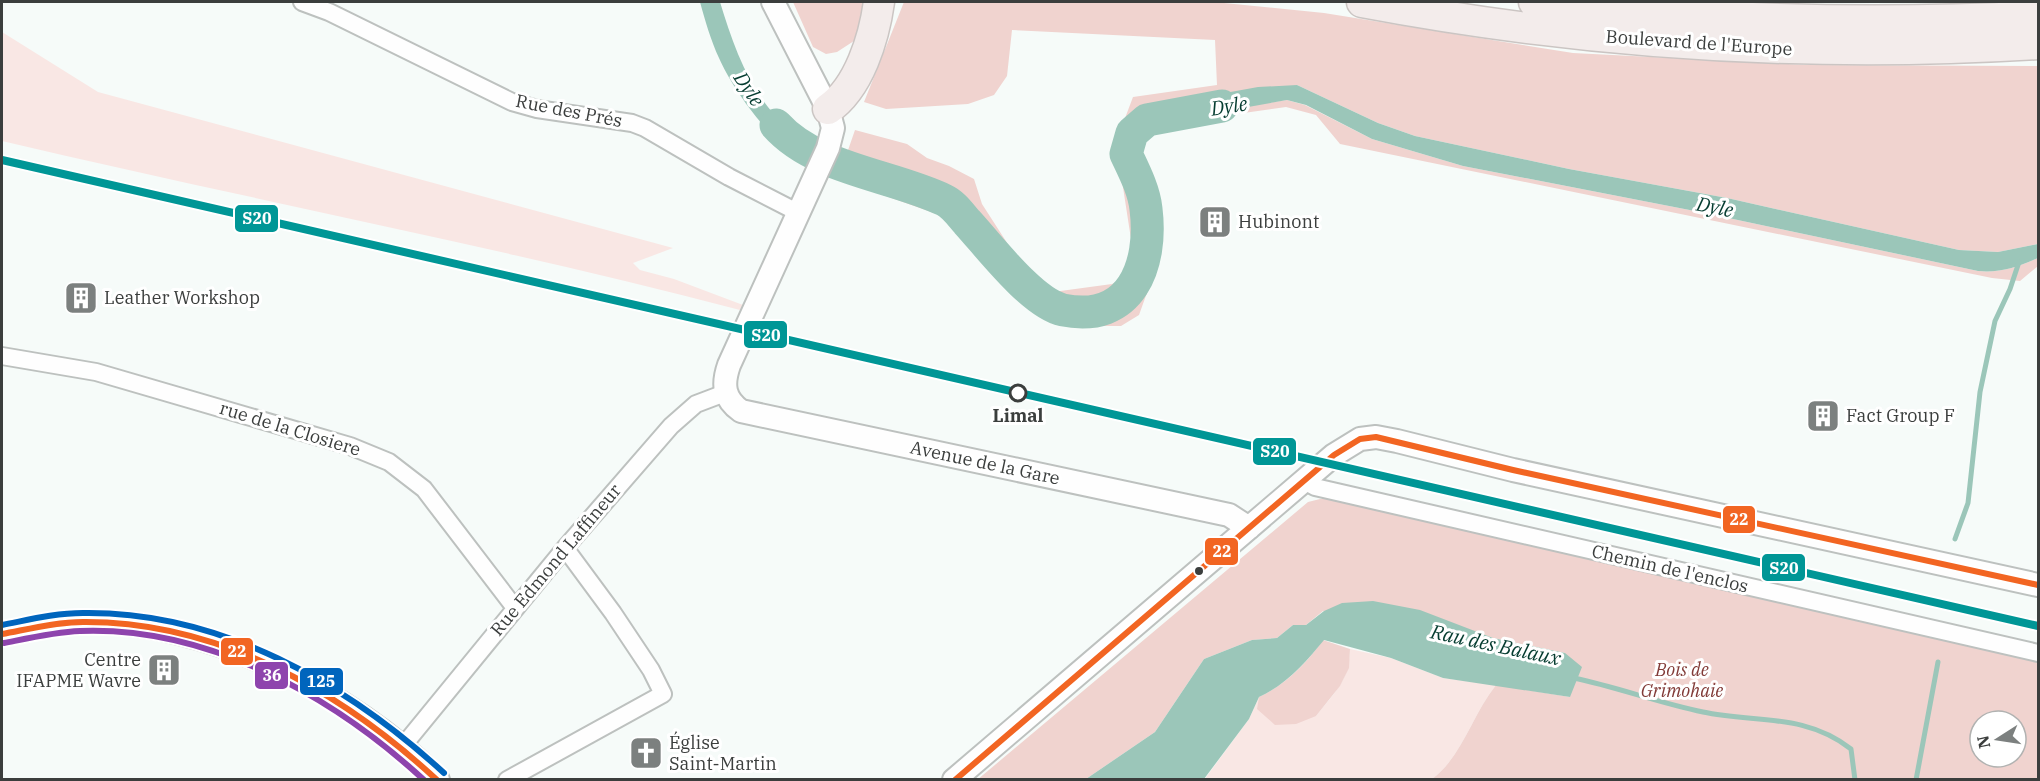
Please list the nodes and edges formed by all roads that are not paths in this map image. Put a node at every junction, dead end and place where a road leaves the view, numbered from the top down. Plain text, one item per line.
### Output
1 (302, 2) edge
2 (772, 2) edge
3 (1362, 2) edge
4 (1534, 2) edge
5 (881, 7) edge
6 (2038, 16) edge
7 (2038, 44) edge
8 (828, 109) junction
9 (799, 213) junction
10 (2, 356) edge
11 (725, 393) junction
12 (1304, 481) junction
13 (1249, 528) junction
14 (565, 548) junction
15 (2038, 585) edge
16 (515, 608) junction
17 (2, 634) edge
18 (2038, 653) edge
19 (403, 746) junction
20 (438, 780) edge
21 (507, 780) edge
22 (954, 780) edge

1 - 9 street, Rue des Prés
2 - 8 main road
3 - 7 highway, Boulevard de l'Europe
4 - 6 highway, Boulevard de l'Europe
5 - 8 highway
8 - 9 main road
9 - 11 main road
10 - 16 street, rue de la Closiere
11 - 13 main road, Avenue de la Gare
11 - 14 street, Rue Edmond Laffineur
12 - 13 main road
12 - 15 main road
12 - 18 street, Chemin de l'enclos
13 - 22 main road
14 - 16 street, Rue Edmond Laffineur
14 - 21 street
16 - 19 street, Rue Edmond Laffineur
17 - 19 main road
19 - 20 main road

